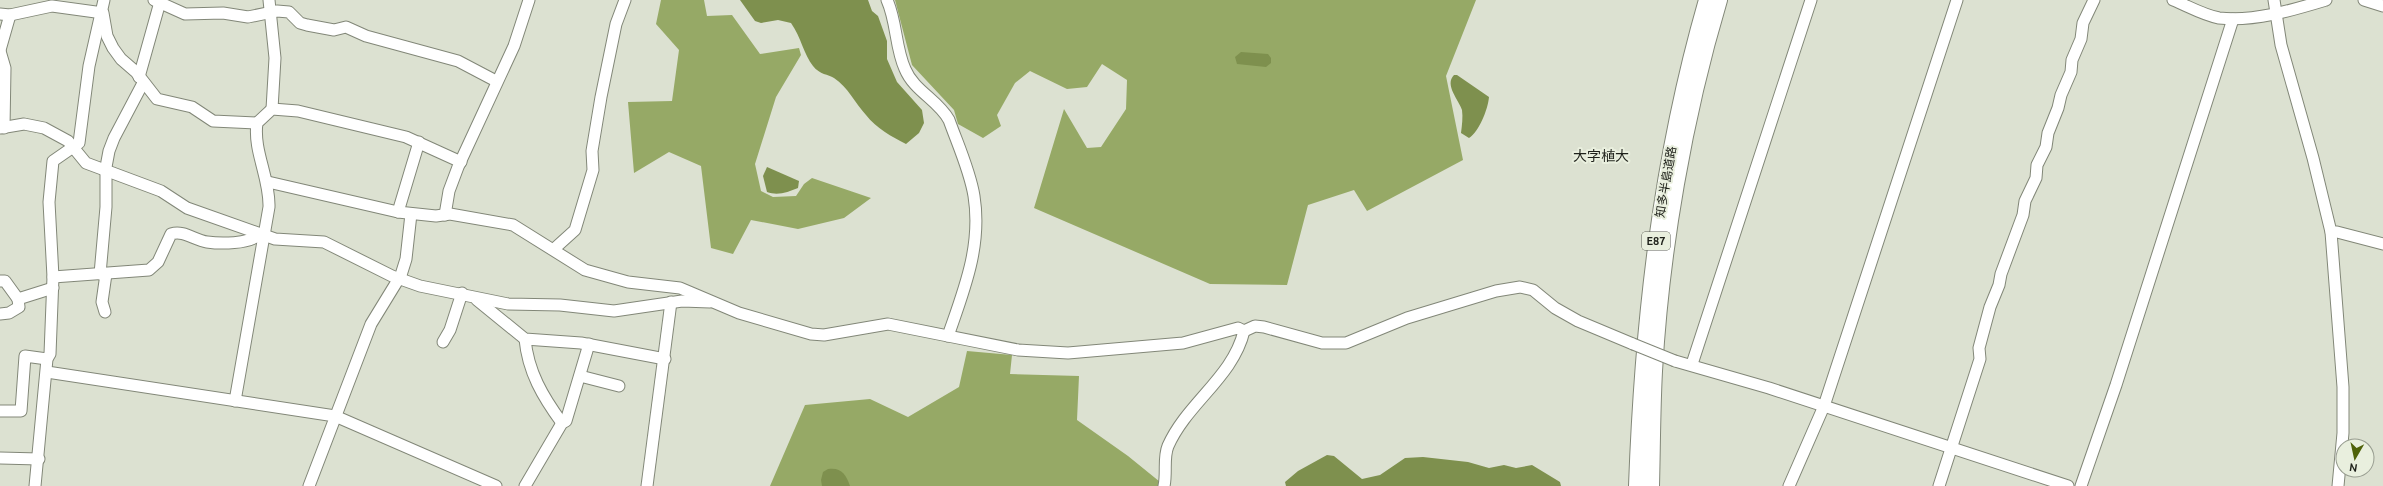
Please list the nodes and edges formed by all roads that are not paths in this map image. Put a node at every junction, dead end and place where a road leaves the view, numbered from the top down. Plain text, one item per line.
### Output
1 (104, 0) edge
2 (269, 0) edge
3 (528, 0) edge
4 (625, 0) edge
5 (886, 0) edge
6 (1707, 0) edge
7 (1719, 0) edge
8 (1811, 0) edge
9 (1957, 0) edge
10 (2094, 0) edge
11 (2173, 0) edge
12 (2274, 0) edge
13 (2326, 0) edge
14 (2364, 0) edge
15 (157, 1) edge
16 (2383, 6) edge
17 (271, 12) junction
18 (2275, 12) junction
19 (103, 13) junction
20 (5, 15) edge
21 (2233, 19) junction
22 (0, 50) edge
23 (141, 80) junction
24 (496, 81) junction
25 (272, 109) junction
26 (257, 122) junction
27 (2, 128) edge
28 (419, 142) junction
29 (75, 147) junction
30 (461, 162) junction
31 (106, 172) junction
32 (268, 182) junction
33 (398, 212) junction
34 (411, 214) junction
35 (445, 215) junction
36 (2331, 232) junction
37 (262, 236) junction
38 (2383, 244) edge
39 (554, 249) junction
40 (103, 274) junction
41 (398, 279) junction
42 (0, 281) edge
43 (53, 283) junction
44 (466, 294) junction
45 (18, 299) junction
46 (671, 302) junction
47 (713, 302) junction
48 (105, 312) dead end
49 (0, 314) edge
50 (1244, 331) junction
51 (948, 336) junction
52 (525, 339) junction
53 (444, 342) dead end
54 (589, 344) junction
55 (47, 359) junction
56 (665, 359) junction
57 (1692, 364) junction
58 (46, 372) junction
59 (580, 376) junction
60 (618, 386) dead end
61 (235, 401) junction
62 (1824, 406) junction
63 (0, 411) edge
64 (335, 416) junction
65 (562, 423) junction
66 (1953, 447) junction
67 (0, 458) edge
68 (38, 459) junction
69 (35, 486) edge
70 (309, 486) edge
71 (496, 486) edge
72 (525, 486) edge
73 (646, 486) edge
74 (1164, 486) edge
75 (1637, 486) edge
76 (1651, 486) edge
77 (1789, 486) edge
78 (1939, 486) edge
79 (2068, 486) edge
80 (2081, 486) edge
81 (2338, 486) edge

1 - 19 street
2 - 17 street
3 - 24 street
4 - 39 street
5 - 51 street
6 - 75 highway, 知多半島道路 / E87
7 - 76 highway, 知多半島道路 / E87
8 - 57 street
9 - 62 street
10 - 66 street
11 - 21 street
12 - 18 street
13 - 18 street
14 - 16 street
15 - 17 street
15 - 23 street
17 - 24 street
17 - 25 street
18 - 21 street
18 - 36 street
19 - 20 street
19 - 23 street
19 - 29 street
20 - 22 street
21 - 80 street
22 - 27 street
23 - 26 street
23 - 31 street
24 - 30 street
25 - 26 street
25 - 28 street
26 - 32 street
27 - 29 street
28 - 30 street
28 - 33 street
29 - 31 street
29 - 43 street
30 - 35 street
31 - 37 street
31 - 40 street
32 - 33 street
32 - 37 street
33 - 34 street
34 - 35 street
34 - 41 street
35 - 39 street
36 - 38 street
36 - 81 street
37 - 40 street
37 - 41 street
37 - 61 street
39 - 47 street
40 - 43 street
40 - 48 street
41 - 44 street
41 - 64 street
42 - 45 street
43 - 45 street
43 - 55 street
44 - 46 street
44 - 52 street
44 - 53 street
45 - 49 street
46 - 47 street
46 - 56 street
47 - 51 street
50 - 51 street
50 - 57 street, bridge
50 - 74 street
52 - 54 street
52 - 65 street
54 - 56 street
54 - 59 street
55 - 58 street
55 - 63 street
56 - 73 street
57 - 62 street
58 - 61 street
58 - 68 street
59 - 60 street
59 - 65 street
61 - 64 street
62 - 66 street
62 - 77 street
64 - 70 street
64 - 71 street
65 - 72 street
66 - 78 street
66 - 79 street
67 - 68 street
68 - 69 street

